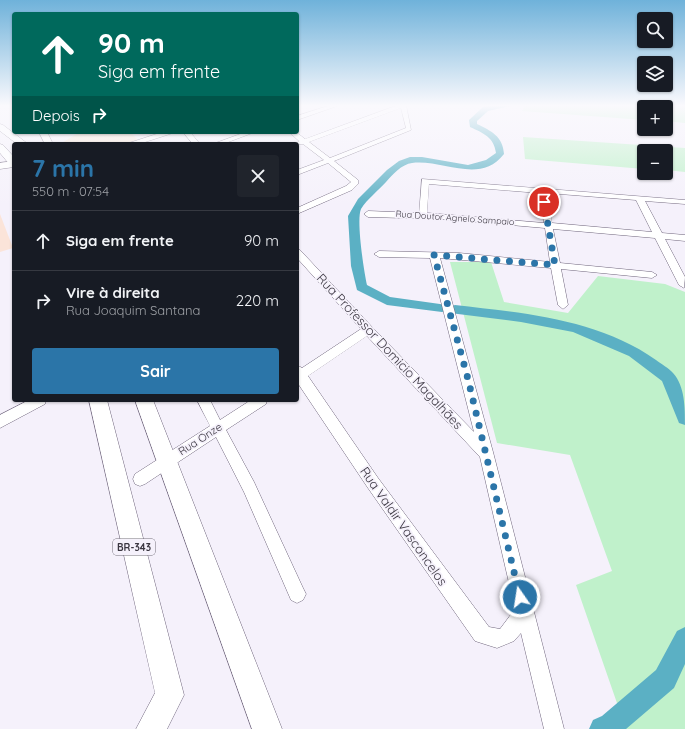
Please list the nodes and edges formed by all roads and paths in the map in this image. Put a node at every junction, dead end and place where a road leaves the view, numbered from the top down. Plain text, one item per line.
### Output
1 (147, 139) edge
2 (155, 139) edge
3 (301, 139) edge
4 (309, 139) edge
5 (383, 139) edge
6 (304, 141) junction
7 (137, 142) edge
8 (145, 142) edge
9 (299, 143) edge
10 (0, 147) edge
11 (329, 160) junction
12 (12, 161) edge
13 (0, 165) edge
14 (0, 171) edge
15 (12, 171) edge
16 (299, 172) edge
17 (542, 190) junction
18 (639, 198) junction
19 (685, 202) edge
20 (299, 210) edge
21 (368, 214) dead end
22 (423, 215) junction
23 (548, 225) junction
24 (659, 235) junction
25 (685, 238) edge
26 (299, 254) edge
27 (379, 254) dead end
28 (434, 255) junction
29 (555, 265) junction
30 (652, 275) dead end
31 (684, 285) dead end
32 (563, 305) dead end
33 (368, 330) junction
34 (299, 373) edge
35 (299, 375) edge
36 (36, 402) edge
37 (98, 402) edge
38 (145, 402) edge
39 (204, 402) edge
40 (258, 402) edge
41 (0, 422) edge
42 (218, 428) junction
43 (486, 454) junction
44 (167, 461) junction
45 (140, 479) dead end
46 (297, 594) dead end
47 (524, 612) junction
48 (150, 729) edge
49 (267, 729) edge
50 (554, 729) edge

1 - 7 main road
2 - 8 main road
3 - 6 street
4 - 6 street
5 - 11 street
6 - 9 street
6 - 11 street
10 - 12 highway
11 - 16 street
11 - 20 street
12 - 13 highway
14 - 15 main road
17 - 18 street
17 - 22 street
17 - 23 street
18 - 19 street
18 - 24 street
21 - 22 street, Rua Doutor Agnelo Sampaio
22 - 23 street, Rua Doutor Agnelo Sampaio
23 - 24 street, Rua Doutor Agnelo Sampaio
23 - 29 street
24 - 25 street, Rua Doutor Agnelo Sampaio
24 - 31 street
26 - 33 street, Rua Professor Domicio Magalhães
27 - 28 street
28 - 29 street
28 - 43 street
29 - 30 street
29 - 32 street
33 - 34 street
33 - 43 street, Rua Professor Domicio Magalhães
35 - 47 street, Rua Valdir Vasconcelos
36 - 41 street
37 - 48 highway, BR-343
38 - 44 highway
39 - 42 street
40 - 42 street, Rua Onze
42 - 44 street, Rua Onze
42 - 46 street
43 - 47 street
44 - 45 street, Rua Onze
44 - 49 highway
47 - 50 street

